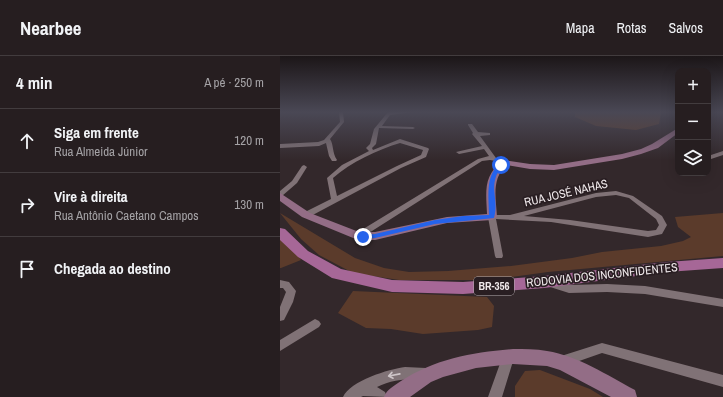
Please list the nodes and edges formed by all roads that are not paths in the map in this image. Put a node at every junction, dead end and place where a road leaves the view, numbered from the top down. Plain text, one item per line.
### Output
1 (337, 128) edge
2 (377, 128) edge
3 (472, 128) edge
4 (675, 132) edge
5 (475, 134) junction
6 (488, 134) dead end
7 (327, 141) junction
8 (280, 146) edge
9 (484, 147) junction
10 (372, 152) junction
11 (459, 152) dead end
12 (723, 153) edge
13 (711, 157) edge
14 (490, 158) junction
15 (334, 160) dead end
16 (506, 162) junction
17 (304, 167) dead end
18 (280, 196) edge
19 (335, 200) junction
20 (306, 214) junction
21 (513, 216) junction
22 (492, 217) junction
23 (280, 232) edge
24 (358, 236) junction
25 (499, 256) dead end
26 (723, 263) edge
27 (544, 282) junction
28 (280, 284) edge
29 (723, 303) edge
30 (280, 317) edge
31 (315, 324) dead end
32 (280, 346) edge
33 (508, 358) junction
34 (559, 362) junction
35 (429, 374) junction
36 (723, 381) edge
37 (362, 389) junction
38 (350, 397) edge
39 (380, 397) edge
40 (393, 397) edge
41 (495, 397) edge
42 (628, 397) edge

1 - 7 street
2 - 10 street
3 - 5 street
4 - 16 street
5 - 6 street
5 - 9 street
7 - 8 street
7 - 15 street
9 - 11 street
9 - 14 street
10 - 19 street
10 - 19 street
12 - 13 street
14 - 16 street
14 - 24 street
16 - 22 street
17 - 18 street
18 - 20 street
19 - 20 street
20 - 24 street
21 - 21 street, RUA JOSÉ NAHAS
21 - 22 street
22 - 24 street
22 - 25 street
23 - 27 main road, RODOVIA DOS INCONFIDENTES / BR-356
26 - 27 main road, RODOVIA DOS INCONFIDENTES / BR-356
27 - 29 street
28 - 30 street
31 - 32 street
33 - 34 street
33 - 35 street
33 - 41 street
34 - 36 street
34 - 42 street
35 -> 37 street
35 - 40 street
37 - 38 street
37 - 39 street

